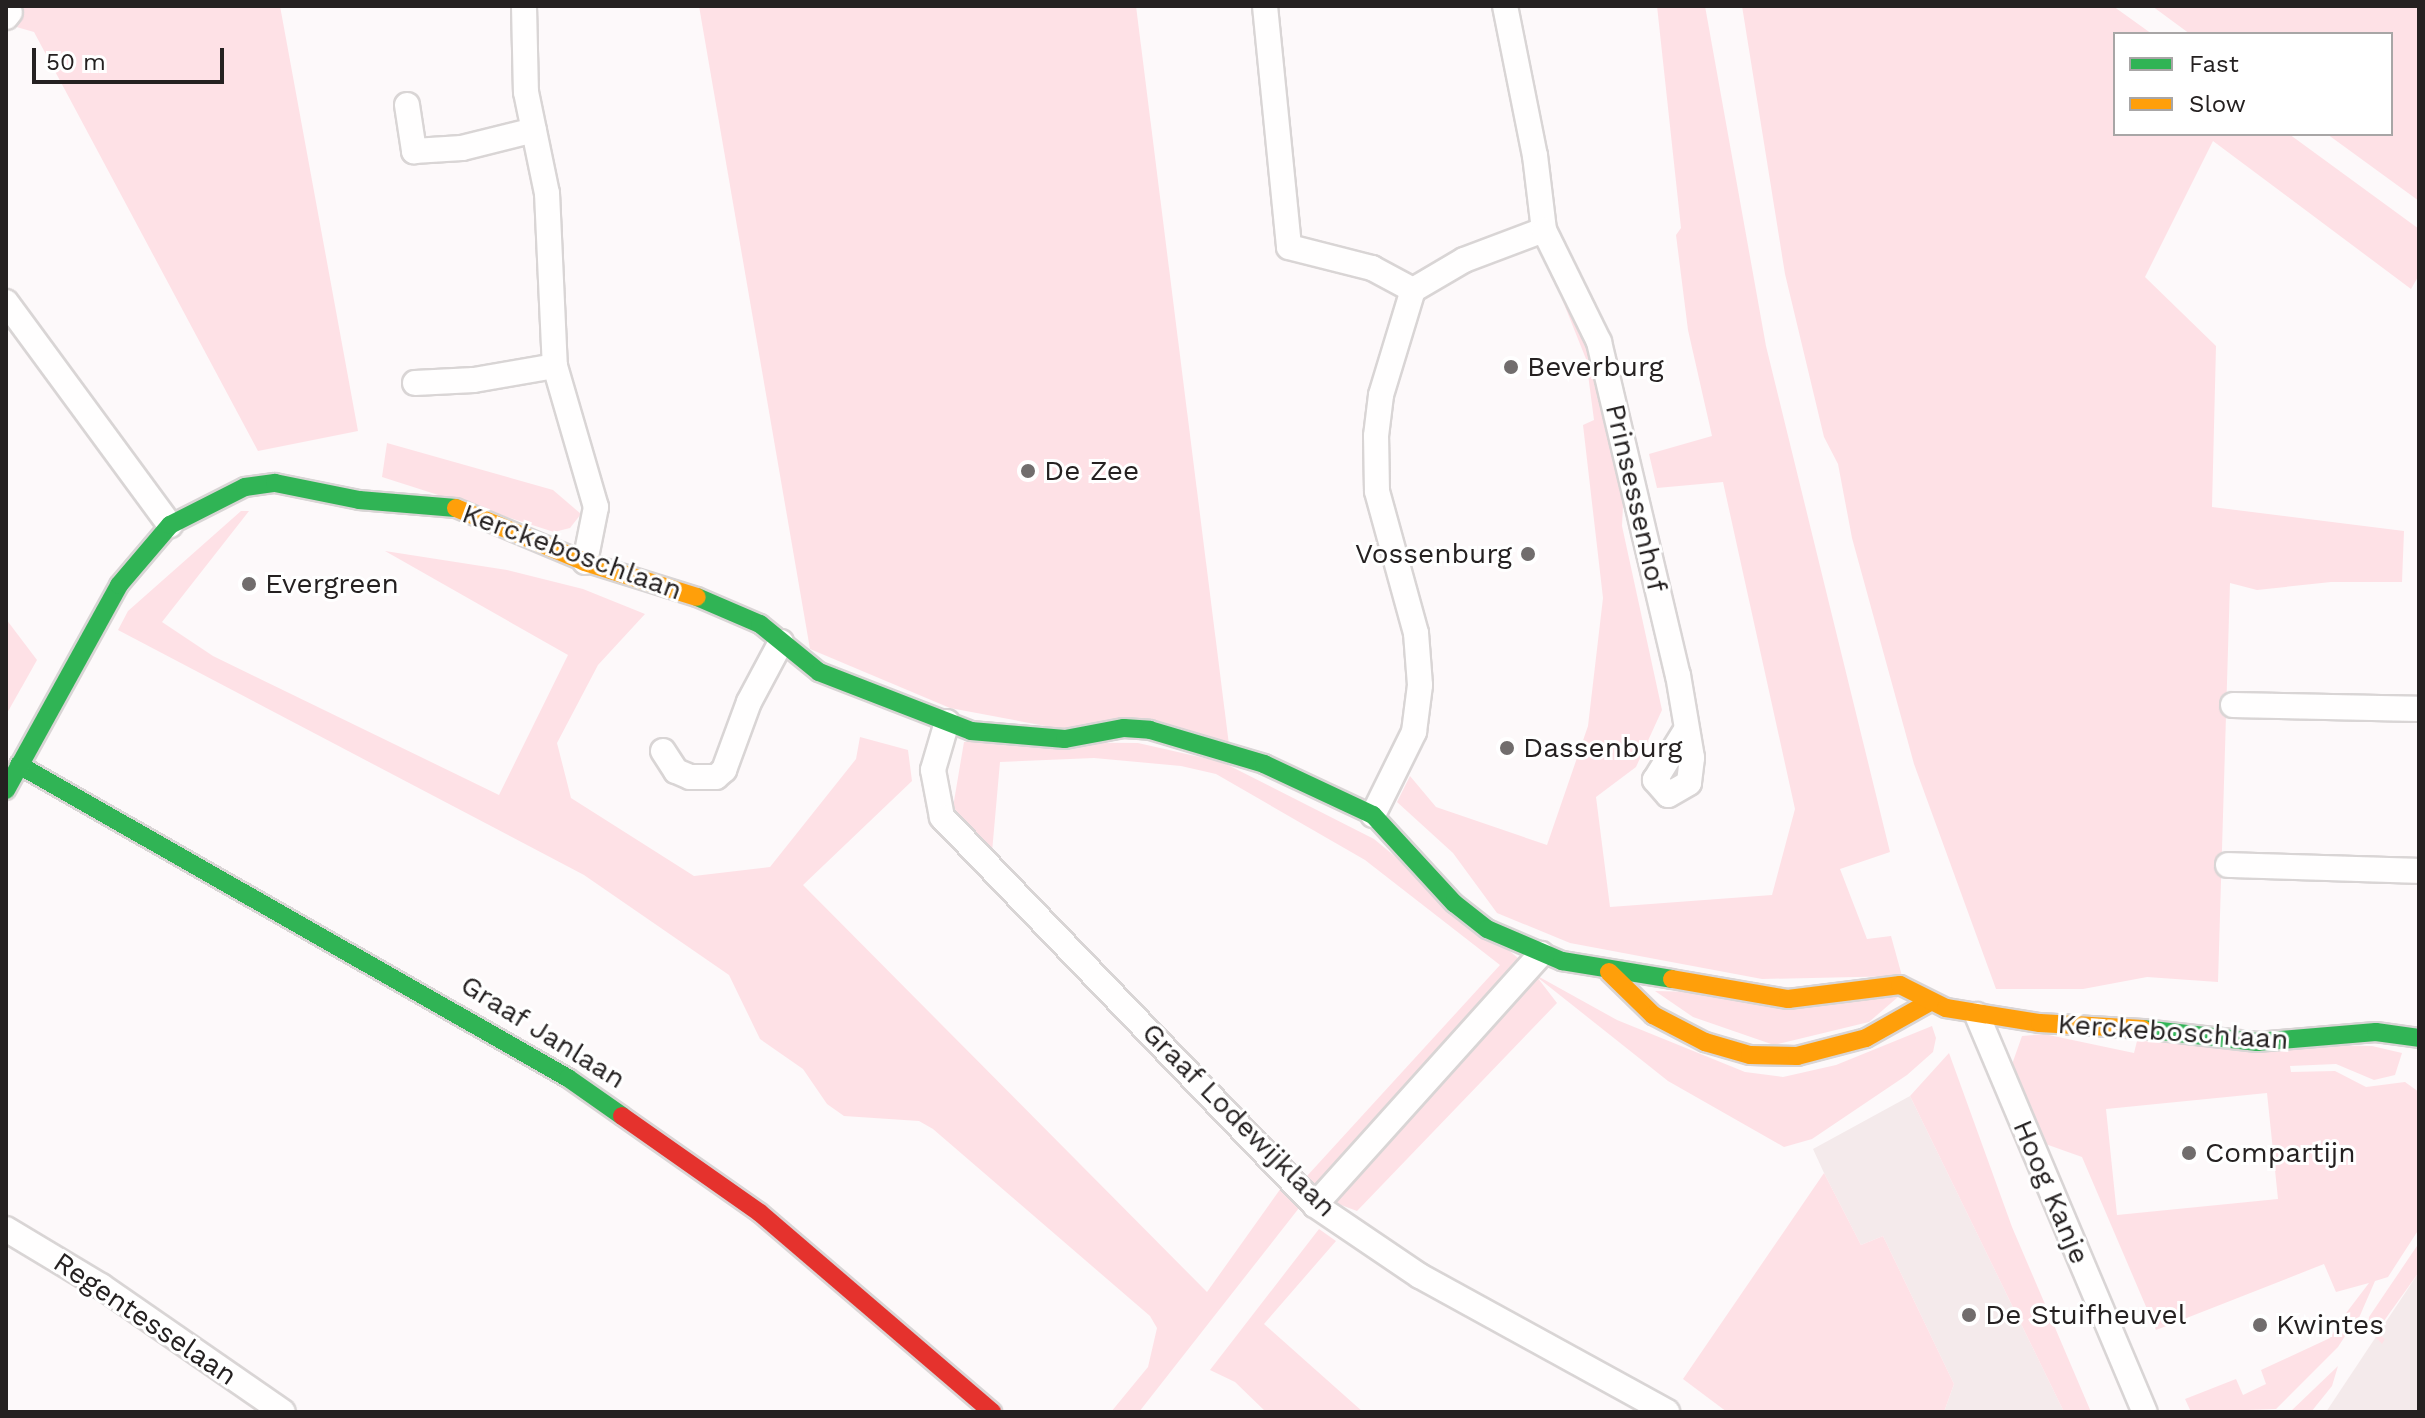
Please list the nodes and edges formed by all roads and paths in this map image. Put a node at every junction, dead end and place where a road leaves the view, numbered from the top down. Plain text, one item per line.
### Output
1 (524, 6) edge
2 (1265, 6) edge
3 (1505, 6) edge
4 (407, 105) dead end
5 (534, 130) junction
6 (1544, 230) junction
7 (1413, 290) junction
8 (6, 302) edge
9 (555, 366) junction
10 (415, 383) dead end
11 (170, 525) junction
12 (585, 562) junction
13 (781, 642) junction
14 (2233, 705) dead end
15 (2419, 709) edge
16 (947, 722) junction
17 (1686, 730) dead end
18 (663, 751) dead end
19 (19, 765) junction
20 (6, 790) edge
21 (1373, 815) junction
22 (2228, 865) dead end
23 (2419, 871) edge
24 (1541, 954) junction
25 (1609, 972) junction
26 (1928, 1003) junction
27 (1977, 1015) junction
28 (2419, 1038) edge
29 (1315, 1205) junction
30 (6, 1229) edge
31 (283, 1412) edge
32 (992, 1412) edge
33 (1667, 1412) edge
34 (2145, 1412) edge

1 - 5 street
2 - 7 street
3 - 6 street, Prinsessenhof
4 - 5 street
5 - 9 street
6 - 7 street
6 - 17 street, Prinsessenhof
7 - 21 street
8 - 11 street
9 - 10 street
9 - 12 street
11 - 12 street, Kerckeboschlaan
11 - 19 street
12 - 13 street, Kerckeboschlaan
13 - 16 street, Kerckeboschlaan
13 - 18 street
14 - 15 street
16 - 21 street, Kerckeboschlaan
16 - 29 street, Graaf Lodewijklaan
19 - 20 street
19 - 32 street, Graaf Janlaan
21 - 24 street, Kerckeboschlaan
22 - 23 street
24 - 25 street, Kerckeboschlaan
24 - 29 street
25 - 26 street, Kerckeboschlaan
25 - 26 street, Kerckeboschlaan
26 - 27 street, Kerckeboschlaan
27 - 28 street, Kerckeboschlaan
27 - 34 street, Hoog Kanje
29 - 33 street, Graaf Lodewijklaan
30 - 31 street, Regentesselaan

